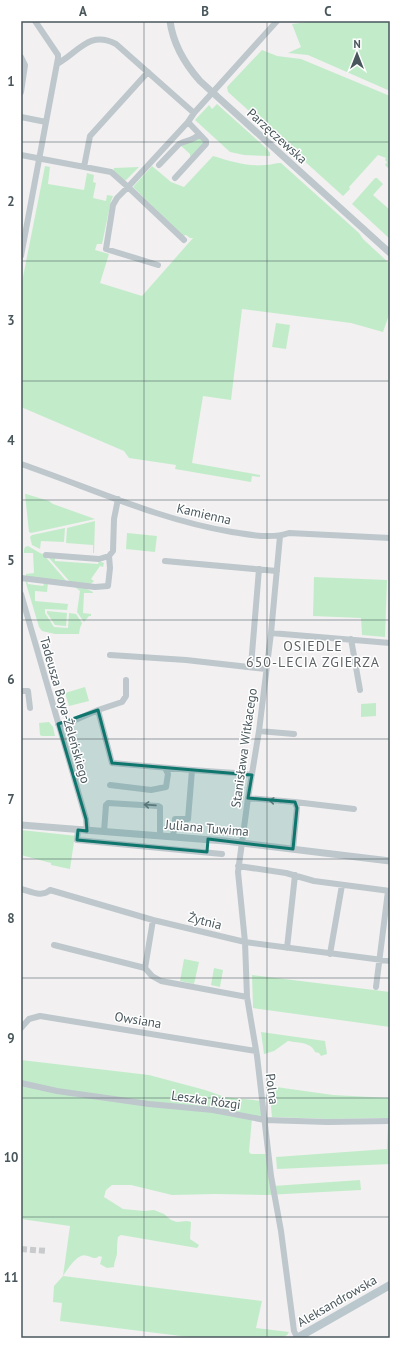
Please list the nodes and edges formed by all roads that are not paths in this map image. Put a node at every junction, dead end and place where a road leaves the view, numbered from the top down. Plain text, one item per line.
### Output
1 (35, 21) edge
2 (170, 21) edge
3 (277, 21) edge
4 (21, 57) edge
5 (57, 64) junction
6 (148, 72) junction
7 (21, 92) edge
8 (212, 93) junction
9 (194, 112) junction
10 (21, 117) edge
11 (46, 122) junction
12 (188, 122) junction
13 (199, 134) junction
14 (21, 156) edge
15 (39, 159) junction
16 (159, 165) dead end
17 (84, 167) junction
18 (175, 178) dead end
19 (128, 187) junction
20 (184, 240) dead end
21 (390, 254) edge
22 (21, 256) edge
23 (158, 265) dead end
24 (21, 464) edge
25 (118, 499) junction
26 (280, 536) junction
27 (390, 538) edge
28 (46, 555) dead end
29 (109, 556) junction
30 (165, 560) dead end
31 (259, 569) junction
32 (277, 571) junction
33 (21, 578) edge
34 (21, 594) edge
35 (271, 633) junction
36 (352, 639) junction
37 (390, 643) edge
38 (110, 654) dead end
39 (251, 666) junction
40 (266, 669) junction
41 (126, 680) dead end
42 (360, 690) dead end
43 (21, 691) edge
44 (30, 708) dead end
45 (98, 710) junction
46 (58, 724) junction
47 (259, 730) junction
48 (294, 734) dead end
49 (166, 768) junction
50 (192, 770) junction
51 (252, 775) junction
52 (110, 784) dead end
53 (248, 798) junction
54 (296, 802) junction
55 (354, 808) dead end
56 (21, 825) edge
57 (78, 830) junction
58 (87, 831) junction
59 (104, 832) junction
60 (160, 836) junction
61 (173, 837) junction
62 (208, 839) junction
63 (242, 842) junction
64 (293, 849) junction
65 (207, 852) junction
66 (222, 854) dead end
67 (390, 861) edge
68 (238, 866) junction
69 (295, 875) junction
70 (342, 885) junction
71 (21, 889) edge
72 (389, 891) edge
73 (153, 920) junction
74 (245, 942) junction
75 (54, 945) dead end
76 (287, 948) junction
77 (330, 954) junction
78 (380, 961) junction
79 (390, 962) edge
80 (145, 968) junction
81 (376, 987) dead end
82 (247, 997) junction
83 (21, 1028) edge
84 (256, 1051) junction
85 (21, 1082) edge
86 (265, 1120) junction
87 (390, 1121) edge
88 (390, 1284) edge
89 (297, 1338) edge

1 - 5 street
2 - 8 street, Parzęczewska
3 - 8 street
4 - 7 street
5 - 6 street
5 - 11 street
6 - 9 street
6 - 17 street
8 - 9 street
8 - 21 street, Parzęczewska
9 - 12 street
10 - 11 street
11 - 15 street
12 - 13 street
12 - 19 street
13 - 16 street
13 - 18 street
14 - 15 street
15 - 17 street
15 - 22 street
17 - 19 street
19 - 20 street
19 - 23 street
24 - 25 street, Kamienna
25 - 26 street, Kamienna
25 - 29 street
26 - 27 street, Kamienna
26 - 32 street, Stanisława Witkacego
28 - 29 street
29 - 33 street
30 - 31 street
31 - 32 street
31 - 39 street
32 - 35 street, Stanisława Witkacego
34 - 46 street, Tadeusza Boya-Żeleńskiego
35 - 36 street
35 - 40 street, Stanisława Witkacego
36 - 37 street
36 - 42 street
38 - 39 street
39 - 40 street
40 - 47 street, Stanisława Witkacego
41 - 45 street
43 - 44 street
45 - 46 street
45 - 49 street
46 - 58 street, Tadeusza Boya-Żeleńskiego
47 - 48 street
47 - 51 street, Stanisława Witkacego
49 - 50 street
49 - 52 street
50 - 51 street
50 - 61 street
51 - 53 street, Stanisława Witkacego
54 -> 53 street
53 - 63 street, Stanisława Witkacego
54 - 55 street
54 - 64 street
56 - 57 street, Juliana Tuwima
57 - 58 street, Juliana Tuwima
57 - 65 street
58 - 59 street, Juliana Tuwima
59 - 60 street, Juliana Tuwima
60 -> 59 street
60 - 61 street, Juliana Tuwima
61 - 62 street, Juliana Tuwima
62 - 63 street, Juliana Tuwima
62 - 65 street
63 - 64 street, Juliana Tuwima
63 - 68 street, Polna
64 - 67 street, Juliana Tuwima
65 - 66 street
68 - 69 street
68 - 74 street, Polna
69 - 70 street
69 - 76 street
70 - 72 street
70 - 77 street
71 - 73 street, Żytnia
72 - 78 street
73 - 74 street, Żytnia
73 - 80 street
74 - 76 street, Żytnia
74 - 82 street, Polna
75 - 80 street
76 - 77 street, Żytnia
77 - 78 street, Żytnia
78 - 79 street, Żytnia
78 - 81 street
80 - 82 street
82 - 84 street, Polna
83 - 84 street, Owsiana
84 - 86 street, Polna
85 - 86 street, Leszka Rózgi
86 - 87 street, Leszka Rózgi
86 - 89 street, Polna
88 - 89 main road, Aleksandrowska

